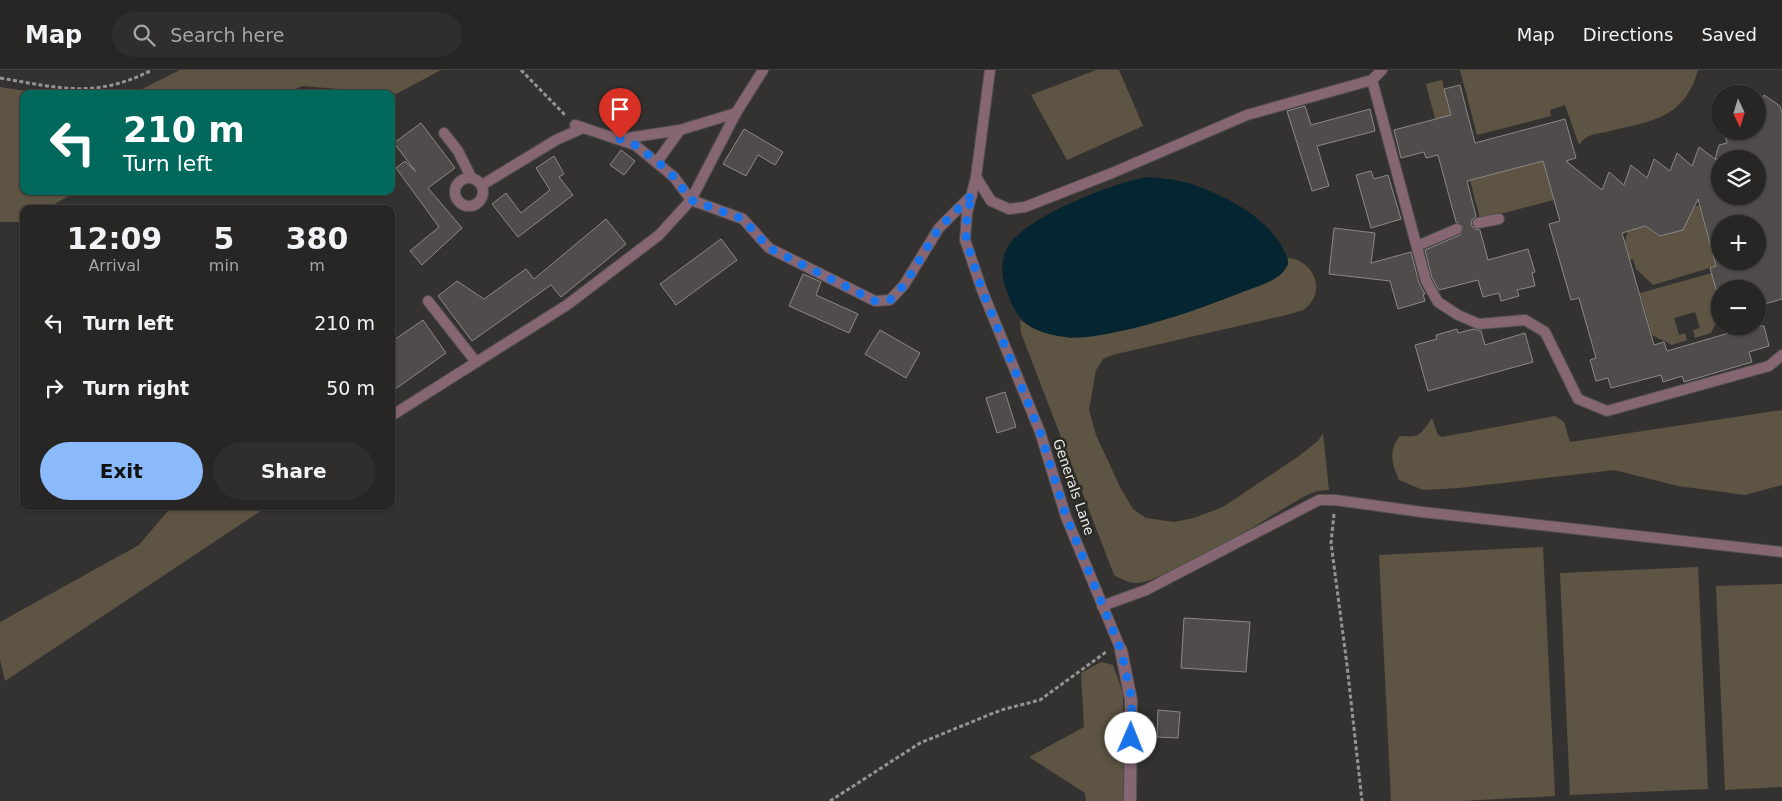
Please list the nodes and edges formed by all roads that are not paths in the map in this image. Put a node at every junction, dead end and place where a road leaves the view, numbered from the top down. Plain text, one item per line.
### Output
1 (763, 70) edge
2 (990, 70) edge
3 (1382, 70) edge
4 (1372, 80) junction
5 (736, 113) junction
6 (680, 130) junction
7 (444, 133) dead end
8 (620, 139) junction
9 (658, 162) junction
10 (471, 177) junction
11 (976, 178) junction
12 (482, 184) junction
13 (973, 194) junction
14 (691, 200) junction
15 (1499, 219) dead end
16 (1478, 224) dead end
17 (1457, 229) dead end
18 (1417, 246) junction
19 (428, 301) dead end
20 (1782, 354) edge
21 (476, 362) junction
22 (395, 413) edge
23 (1782, 552) edge
24 (1102, 606) junction
25 (1119, 646) joint
26 (1130, 801) edge

1 - 5 lane
2 - 11 lane, Generals Lane
3 - 4 lane
4 - 11 lane
4 - 18 lane
5 - 6 lane
5 - 14 lane
6 - 8 lane
6 - 9 lane
7 - 10 lane
8 - 9 lane
8 - 12 lane
9 - 14 lane
10 - 12 lane
10 - 12 lane
11 - 13 lane, Generals Lane
13 - 14 lane
13 - 24 lane, Generals Lane
14 - 21 lane
15 - 16 lane
17 - 18 lane
18 - 20 lane
19 - 21 lane
21 - 22 lane
23 - 24 lane
24 - 25 lane, Generals Lane
25 - 26 street, Generals Lane

